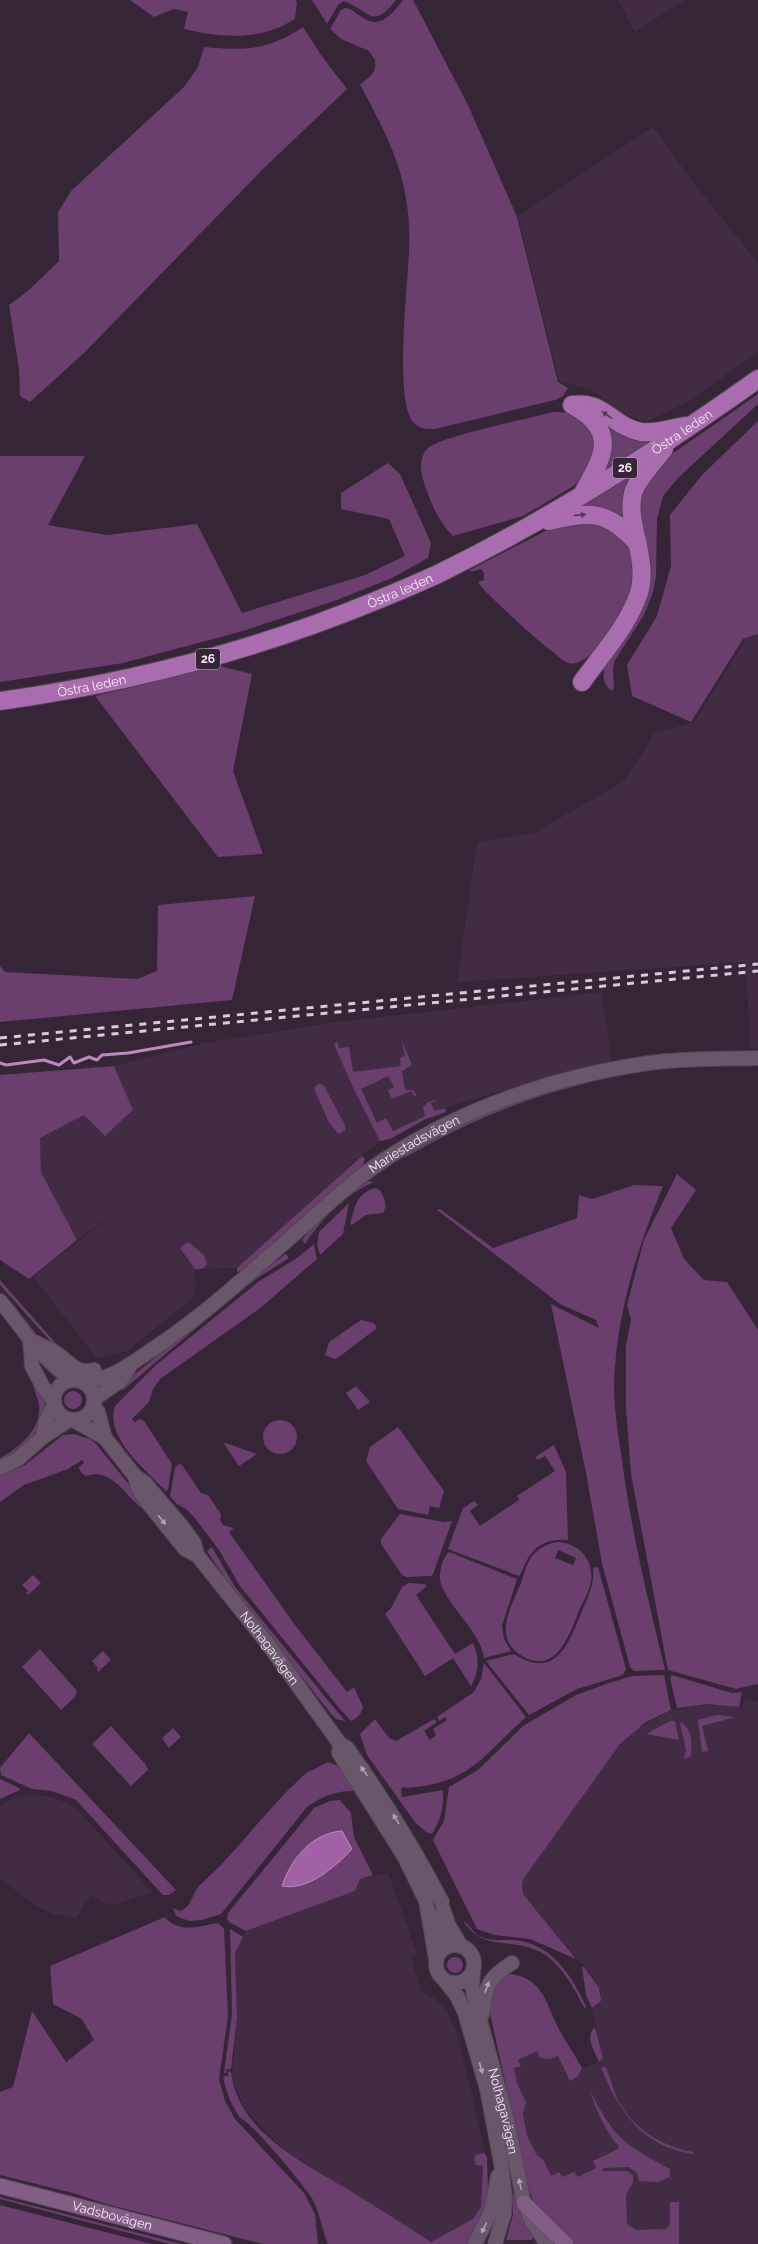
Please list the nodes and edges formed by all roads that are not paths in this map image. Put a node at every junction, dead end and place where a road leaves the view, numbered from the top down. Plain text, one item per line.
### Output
1 (758, 379) edge
2 (694, 424) junction
3 (670, 441) junction
4 (581, 496) junction
5 (532, 526) junction
6 (639, 545) junction
7 (582, 682) dead end
8 (0, 701) edge
9 (758, 1058) edge
10 (0, 1301) edge
11 (30, 1340) junction
12 (131, 1365) junction
13 (76, 1380) junction
14 (54, 1400) junction
15 (94, 1402) junction
16 (72, 1420) junction
17 (43, 1436) junction
18 (105, 1438) junction
19 (0, 1468) edge
20 (340, 1744) junction
21 (461, 1946) junction
22 (439, 1954) junction
23 (512, 1963) dead end
24 (472, 1973) junction
25 (446, 1982) junction
26 (480, 2023) junction
27 (501, 2164) junction
28 (0, 2186) edge
29 (524, 2203) junction
30 (224, 2244) edge
31 (475, 2244) edge
32 (495, 2244) edge
33 (547, 2244) edge
34 (566, 2244) edge

1 - 2 highway, Östra leden / 26
2 - 3 highway, Östra leden / 26
2 -> 4 highway
3 - 4 highway, Östra leden / 26
3 - 6 highway
4 - 5 highway, Östra leden / 26
5 -> 6 highway
5 - 8 highway, Östra leden / 26
6 - 7 highway
9 - 12 street, Mariestadsvägen
10 - 11 street
11 - 12 street
11 - 13 street
11 - 14 street
12 - 13 street, Mariestadsvägen
12 - 15 street, Mariestadsvägen
13 - 14 street
13 - 15 street
14 - 16 street
14 - 17 street
15 - 16 street
15 - 18 street, Nolhagavägen
16 - 17 street
16 - 18 street, Nolhagavägen
17 - 19 street
18 - 20 street, Nolhagavägen
21 -> 20 street, Nolhagavägen
20 - 22 street, Nolhagavägen
21 - 22 street
21 - 24 street
22 - 25 street
26 -> 23 street
24 - 25 street
24 - 26 street, Nolhagavägen
25 -> 27 street, Nolhagavägen
29 -> 26 street, Nolhagavägen
27 -> 31 street
27 - 32 street, Nolhagavägen
28 - 30 main road, Vadsbovägen
29 - 33 street, Nolhagavägen
29 - 34 main road

